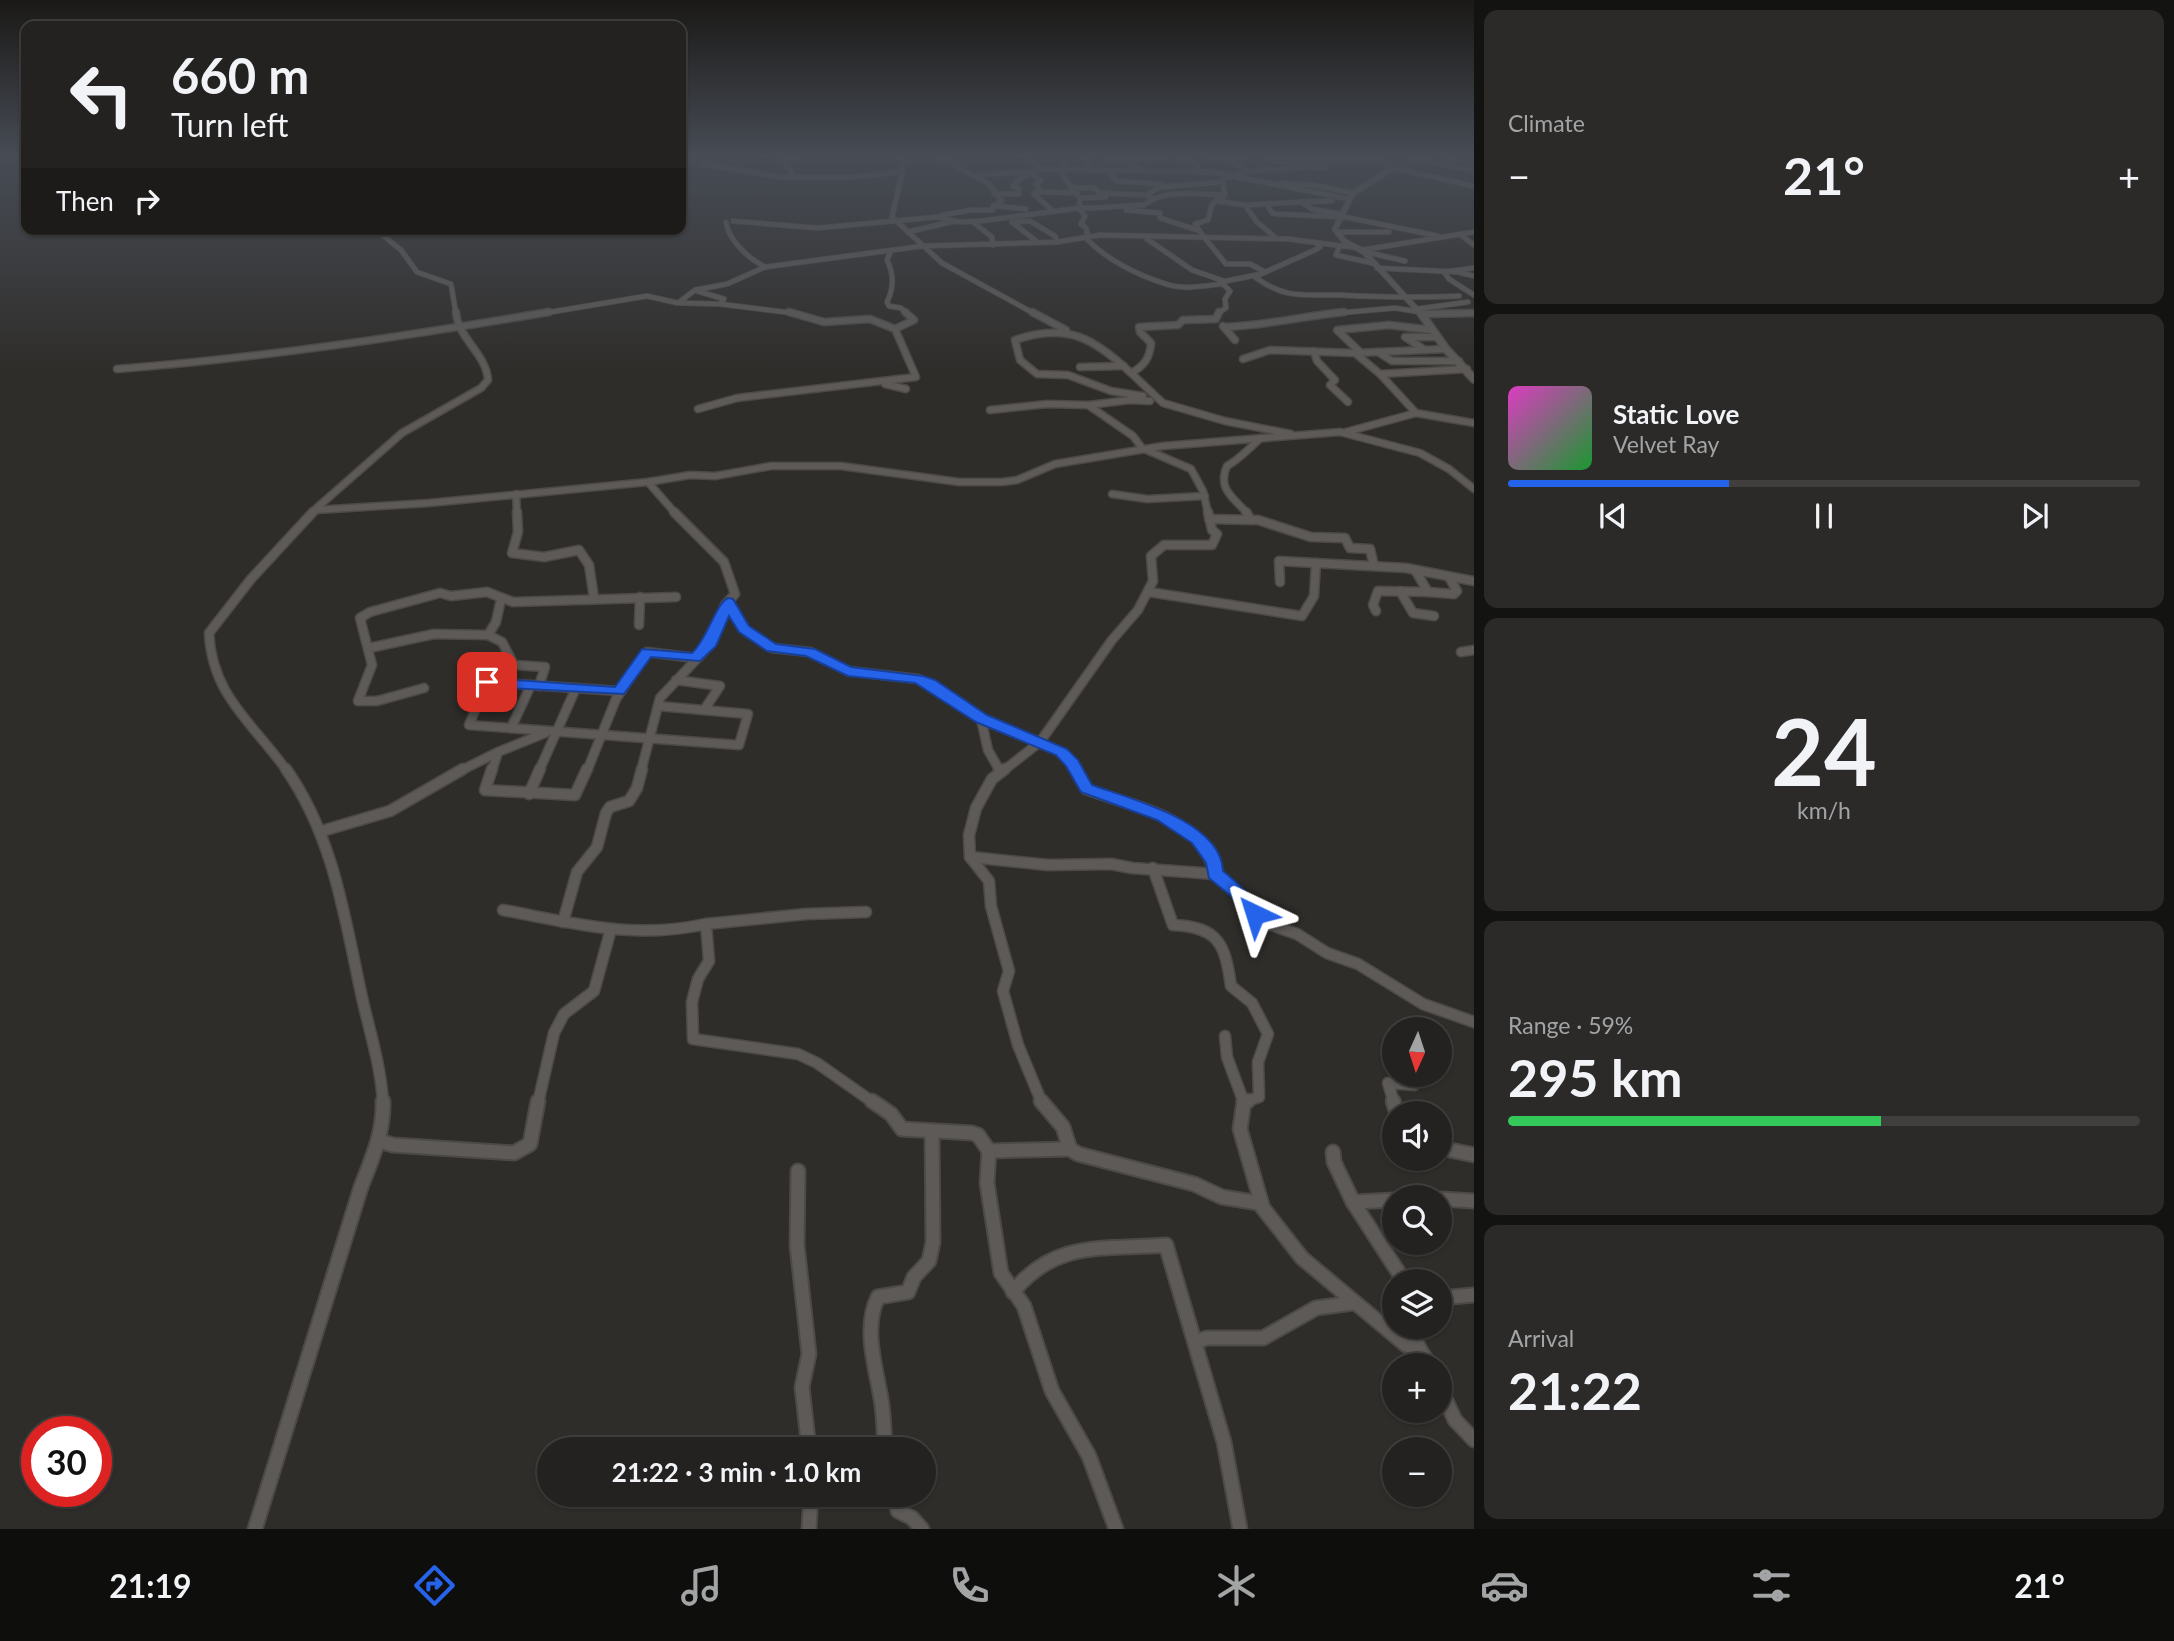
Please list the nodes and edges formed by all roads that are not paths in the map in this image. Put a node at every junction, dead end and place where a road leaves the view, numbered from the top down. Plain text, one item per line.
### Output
1 (726, 228) edge
2 (905, 228) edge
3 (924, 228) edge
4 (981, 228) edge
5 (1020, 228) edge
6 (1042, 228) edge
7 (1086, 228) edge
8 (1192, 228) edge
9 (1265, 228) edge
10 (1335, 228) edge
11 (1383, 228) edge
12 (1400, 228) edge
13 (1197, 230) joint
14 (1409, 231) junction
15 (908, 232) junction
16 (1337, 232) junction
17 (1388, 232) junction
18 (1474, 232) edge
19 (382, 235) edge
20 (1461, 235) junction
21 (1086, 236) junction
22 (1139, 236) junction
23 (1438, 236) junction
24 (1204, 237) junction
25 (1276, 238) junction
26 (1037, 242) junction
27 (1056, 242) junction
28 (1317, 243) junction
29 (993, 245) junction
30 (1474, 245) edge
31 (923, 246) junction
32 (1339, 247) junction
33 (1385, 248) junction
34 (1362, 250) junction
35 (891, 251) junction
36 (1405, 261) junction
37 (1375, 265) junction
38 (1474, 266) edge
39 (765, 267) junction
40 (1415, 270) junction
41 (1444, 271) junction
42 (1263, 273) junction
43 (1474, 276) edge
44 (1222, 282) junction
45 (695, 290) junction
46 (1467, 291) junction
47 (1459, 296) junction
48 (1474, 296) edge
49 (1405, 298) junction
50 (678, 303) junction
51 (1471, 303) edge
52 (720, 304) junction
53 (1420, 312) junction
54 (1474, 313) edge
55 (1216, 319) junction
56 (1224, 327) junction
57 (459, 328) junction
58 (895, 329) junction
59 (1066, 330) junction
60 (1432, 330) junction
61 (1437, 337) junction
62 (1235, 340) dead end
63 (1446, 349) junction
64 (1425, 350) junction
65 (1314, 351) junction
66 (1358, 352) junction
67 (1378, 352) junction
68 (1243, 359) dead end
69 (1459, 361) junction
70 (1124, 366) junction
71 (1080, 367) dead end
72 (117, 369) dead end
73 (1467, 369) junction
74 (1130, 373) junction
75 (1380, 374) junction
76 (1474, 379) edge
77 (880, 382) junction
78 (1141, 384) junction
79 (906, 389) dead end
80 (1143, 396) junction
81 (1150, 401) junction
82 (1348, 402) dead end
83 (1163, 403) junction
84 (1088, 405) junction
85 (698, 409) dead end
86 (990, 410) dead end
87 (1416, 413) junction
88 (1474, 423) edge
89 (1361, 429) junction
90 (1340, 432) junction
91 (1300, 436) junction
92 (1263, 437) junction
93 (1364, 439) junction
94 (1147, 450) junction
95 (648, 482) junction
96 (1474, 489) edge
97 (516, 494) junction
98 (1112, 494) dead end
99 (1205, 496) junction
100 (316, 510) junction
101 (1209, 519) junction
102 (1251, 520) junction
103 (1316, 563) junction
104 (1374, 565) junction
105 (1415, 570) junction
106 (1449, 577) junction
107 (1474, 581) edge
108 (1280, 582) dead end
109 (1400, 591) junction
110 (1149, 592) junction
111 (1428, 593) junction
112 (640, 597) junction
113 (676, 597) dead end
114 (594, 598) junction
115 (502, 599) junction
116 (728, 602) junction
117 (1376, 611) dead end
118 (1434, 616) dead end
119 (639, 625) dead end
120 (488, 635) junction
121 (369, 648) junction
122 (1474, 650) edge
123 (1461, 652) dead end
124 (695, 658) junction
125 (514, 665) junction
126 (676, 680) junction
127 (487, 682) junction
128 (535, 686) junction
129 (424, 688) dead end
130 (576, 688) junction
131 (619, 691) junction
132 (658, 706) junction
133 (704, 710) junction
134 (981, 719) junction
135 (511, 728) junction
136 (557, 730) junction
137 (601, 733) junction
138 (649, 738) junction
139 (1040, 742) junction
140 (498, 752) junction
141 (1001, 772) junction
142 (529, 794) junction
143 (322, 831) junction
144 (970, 857) junction
145 (1153, 868) junction
146 (1215, 874) junction
147 (503, 911) dead end
148 (866, 912) dead end
149 (563, 922) junction
150 (706, 924) junction
151 (611, 929) junction
152 (1473, 1023) edge
153 (1225, 1036) dead end
154 (1244, 1102) junction
155 (932, 1131) junction
156 (379, 1141) junction
157 (1070, 1149) junction
158 (1452, 1150) edge
159 (989, 1151) junction
160 (1333, 1152) dead end
161 (1474, 1155) edge
162 (797, 1171) dead end
163 (1452, 1200) edge
164 (1382, 1201) edge
165 (1474, 1201) edge
166 (1353, 1202) junction
167 (1262, 1207) junction
168 (1396, 1269) edge
169 (1013, 1292) junction
170 (1474, 1295) edge
171 (1452, 1297) edge
172 (1353, 1303) junction
173 (1415, 1339) edge
174 (1195, 1342) junction
175 (1420, 1350) junction
176 (1422, 1353) edge
177 (1452, 1414) edge
178 (808, 1437) edge
179 (883, 1437) edge
180 (1474, 1440) edge
181 (810, 1507) edge
182 (897, 1507) edge
183 (255, 1529) edge
184 (809, 1529) edge
185 (922, 1529) edge
186 (1116, 1529) edge
187 (1240, 1529) edge

1 - 39 street
2 - 15 street
3 - 15 street
4 - 29 street
5 - 26 street
6 - 27 street
7 - 21 street
8 - 13 street
9 - 25 street
10 - 16 street
11 - 17 street
12 - 14 street
13 - 24 street
14 - 17 street
14 - 23 street
15 - 31 street
16 - 17 street
16 - 34 street
18 - 20 street
19 - 57 street
20 - 23 street
20 - 30 street
21 - 22 street
21 - 27 street
21 - 44 street
22 - 24 street
22 - 44 street
23 - 33 street
24 - 25 street
24 - 42 street
25 - 28 street
26 - 27 street
26 - 29 street
28 - 32 street
28 - 42 street
29 - 31 street
31 - 35 street
31 - 59 street
32 - 34 street
32 - 37 street
33 - 34 street
33 - 36 street
34 - 36 street
34 - 37 street
35 - 39 street
35 - 58 street
36 - 40 street
37 - 40 street
37 - 49 street
38 - 41 street
39 - 45 street
40 - 41 street
41 - 43 street
41 - 46 street
42 - 44 street
42 - 49 street
44 - 55 street
45 - 50 street
45 - 52 street
46 - 47 street
46 - 48 street
47 - 49 street
47 - 51 street
49 - 53 street
50 - 52 street
50 - 57 street
51 - 53 street
52 - 58 street
53 - 54 street
53 - 56 street
53 - 60 street
55 - 56 street
55 - 74 street
56 - 62 street
57 - 72 street
57 - 100 street
58 - 77 street
59 - 70 street
59 - 80 street
60 - 61 street
60 - 66 street
61 - 63 street
61 - 64 street
63 - 64 street
63 - 69 street
64 - 67 street
65 - 66 street
65 - 68 street
65 - 82 street
66 - 67 street
66 - 75 street
67 - 69 street
69 - 73 street
70 - 71 street
70 - 74 street
73 - 75 street
73 - 76 street
74 - 78 street
75 - 87 street
77 - 79 street
77 - 85 street
78 - 80 street
78 - 83 street
80 - 81 street
81 - 83 street
81 - 84 street
83 - 91 street
84 - 86 street
84 - 94 street
87 - 88 street
87 - 89 street
89 - 90 street
89 - 93 street
90 - 91 street
90 - 93 street
91 - 92 street
92 - 94 street
92 - 102 street
93 - 96 street
94 - 95 street
94 - 99 street
95 - 97 street
95 - 116 street
97 - 100 street
97 - 114 street
98 - 99 street
99 - 101 street
100 - 143 street
101 - 102 street
101 - 110 street
102 - 104 street
103 - 104 street
103 - 108 street
103 - 110 street
104 - 105 street
105 - 106 street
105 - 111 street
106 - 107 street
106 - 111 street
109 - 111 street
109 - 117 street
109 - 118 street
110 - 139 street
112 - 113 street
112 - 114 street
112 - 119 street
114 - 115 street
115 - 120 street
115 - 121 street
116 - 124 street
116 - 134 street
120 - 121 street
120 - 125 street
121 - 129 street
122 - 123 street
124 - 126 street
124 - 131 street
125 - 127 street
125 - 128 street
126 - 132 street
126 - 133 street
127 - 128 street
127 - 135 street
128 - 130 street
128 - 135 street
130 - 131 street
130 - 136 street
131 - 137 street
132 - 133 street
132 - 138 street
133 - 138 street
134 - 139 street
134 - 141 street
135 - 136 street
136 - 137 street
136 - 140 street
136 - 142 street
137 - 138 street
137 - 142 street
138 - 149 street
139 - 141 street
139 - 146 street
140 - 142 street
140 - 143 street
141 - 144 street
143 - 156 street
144 - 145 street
144 - 157 street
145 - 146 street
145 - 154 street
146 - 152 street
147 - 149 street
148 - 150 street
149 - 151 street
150 - 151 street
150 - 155 street
151 - 156 street
153 - 154 street
154 - 167 street
155 - 159 street
155 - 179 street
156 - 183 street
157 - 159 street
157 - 167 street
158 - 161 street
159 - 169 street
160 - 166 street
162 - 178 street
163 - 165 street
164 - 166 street
166 - 168 street
167 - 172 street
169 - 174 street
169 - 186 street
170 - 171 street
172 - 174 street
172 - 175 street
173 - 175 street
174 - 187 street
175 - 176 street
177 - 180 street
181 - 184 street
182 - 185 street

